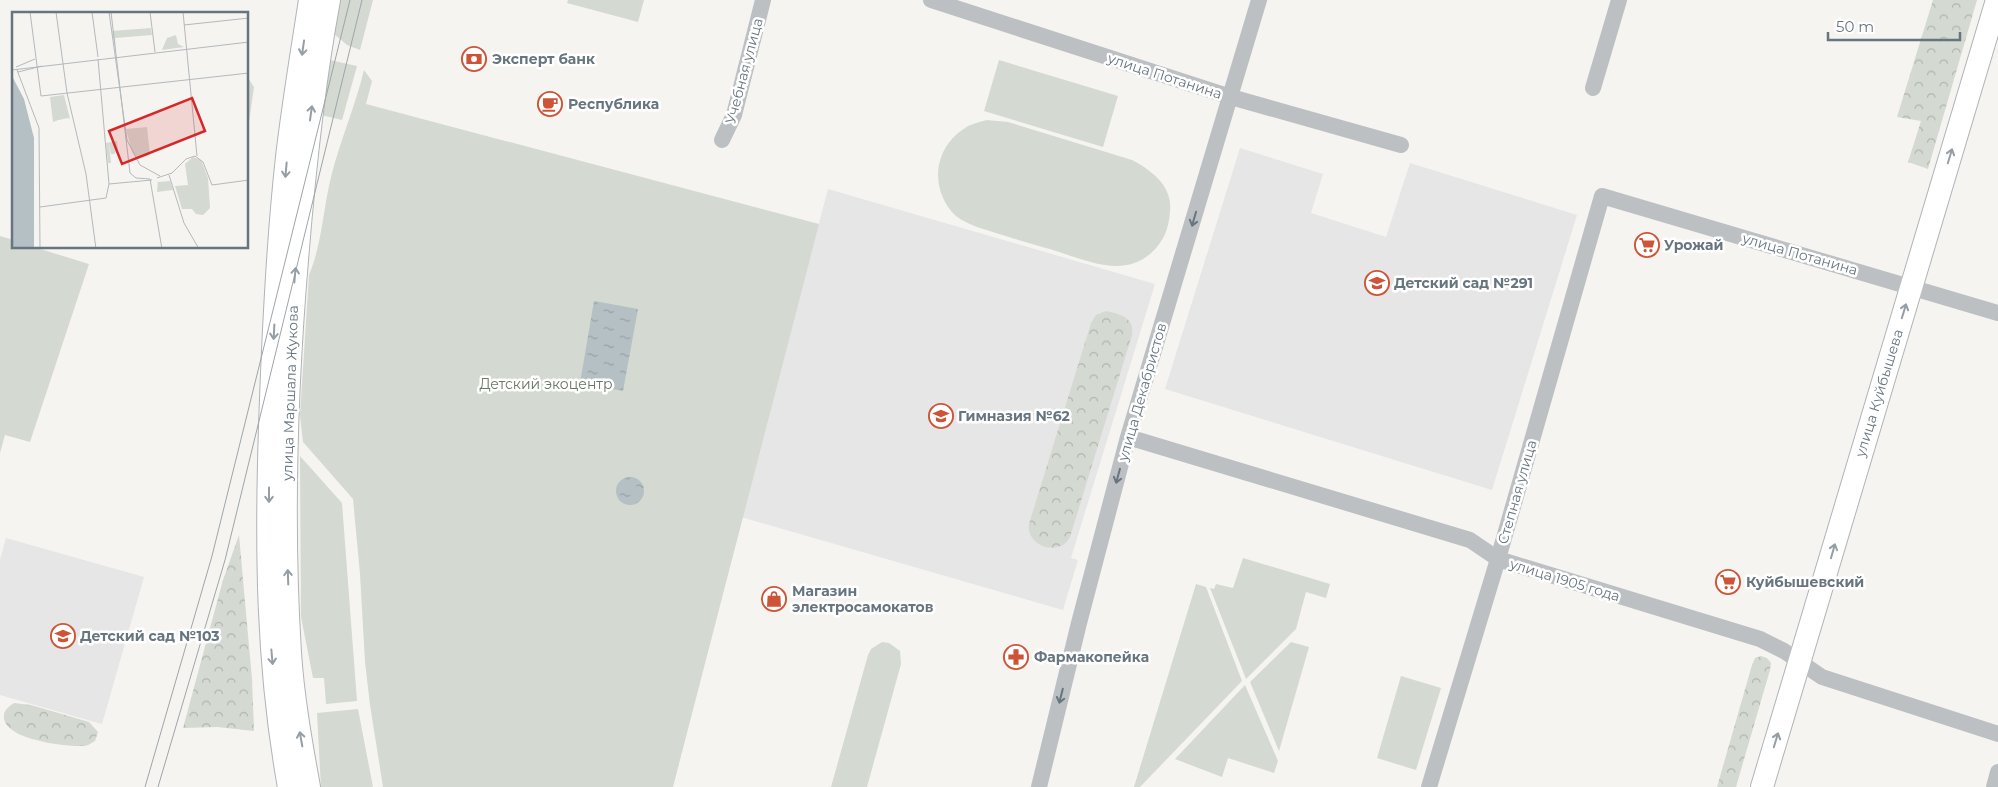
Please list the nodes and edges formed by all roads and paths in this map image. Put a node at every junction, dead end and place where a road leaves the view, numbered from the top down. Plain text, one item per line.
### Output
1 (310, 0) edge
2 (329, 0) edge
3 (764, 0) edge
4 (931, 0) edge
5 (1259, 0) edge
6 (1619, 0) edge
7 (1997, 0) edge
8 (1593, 88) dead end
9 (1231, 96) junction
10 (722, 140) dead end
11 (1401, 145) dead end
12 (1602, 196) joint
13 (1911, 287) junction
14 (1998, 312) edge
15 (1128, 437) junction
16 (1498, 559) junction
17 (1800, 663) junction
18 (1998, 734) edge
19 (1998, 772) edge
20 (289, 787) edge
21 (309, 787) edge
22 (1039, 787) edge
23 (1429, 787) edge
24 (1762, 787) edge
25 (1994, 787) edge

1 -> 20 main road, улица Маршала Жукова
21 -> 2 main road, улица Маршала Жукова
3 - 10 street, Учебная улица
4 - 9 street, улица Потанина
5 - 9 street, улица Декабристов
6 - 8 street
13 -> 7 main road, улица Куйбышева
9 - 11 street, улица Потанина
9 -> 15 street, улица Декабристов
12 - 13 street, улица Потанина
12 - 16 street, Степная улица
13 - 14 street, улица Потанина
17 -> 13 main road, улица Куйбышева
15 - 16 street, улица 1905 года
15 -> 22 street, улица Декабристов
16 - 17 street, улица 1905 года
16 - 23 street, Степная улица
17 - 18 street, улица 1905 года
24 -> 17 main road, улица Куйбышева
19 - 25 street

